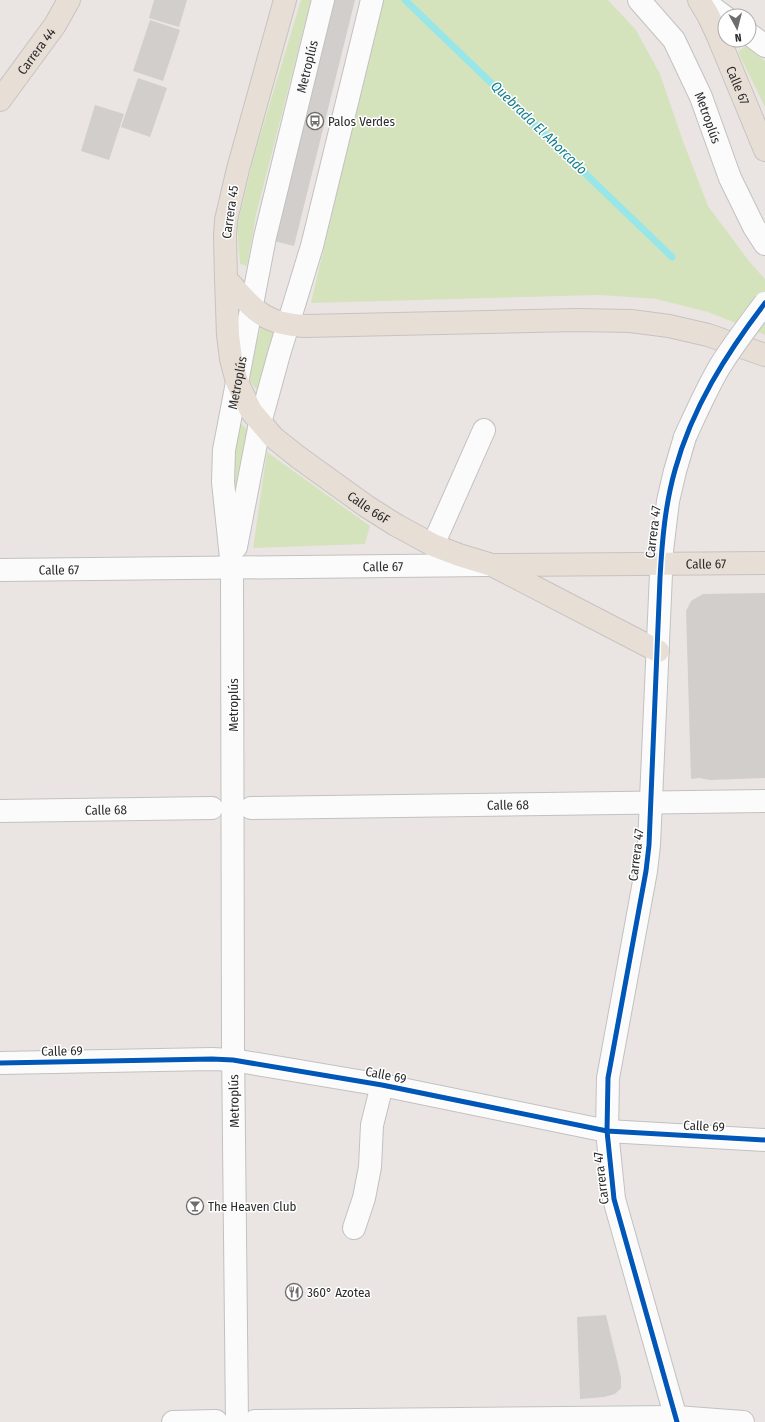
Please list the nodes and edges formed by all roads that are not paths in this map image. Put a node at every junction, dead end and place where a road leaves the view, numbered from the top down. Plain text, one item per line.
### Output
1 (69, 0) edge
2 (285, 0) edge
3 (323, 0) edge
4 (372, 0) edge
5 (639, 0) edge
6 (699, 0) edge
7 (702, 0) edge
8 (717, 11) edge
9 (0, 100) edge
10 (765, 150) edge
11 (765, 244) edge
12 (226, 279) junction
13 (765, 303) edge
14 (252, 307) junction
15 (288, 325) junction
16 (765, 356) edge
17 (237, 382) junction
18 (260, 423) junction
19 (484, 430) dead end
20 (433, 545) junction
21 (765, 563) edge
22 (661, 564) junction
23 (492, 565) junction
24 (232, 567) junction
25 (0, 570) edge
26 (658, 651) junction
27 (765, 801) edge
28 (652, 802) junction
29 (212, 808) dead end
30 (251, 808) dead end
31 (0, 811) edge
32 (233, 1060) junction
33 (0, 1062) edge
34 (382, 1085) junction
35 (607, 1131) junction
36 (765, 1140) edge
37 (354, 1228) dead end
38 (677, 1420) edge
39 (236, 1421) edge
40 (173, 1422) edge
41 (743, 1422) edge

1 - 9 main road, Carrera 44
2 - 12 main road, Carrera 45
3 - 14 street, Metroplús
4 - 15 street
5 - 11 street, Metroplús
6 - 10 main road, Calle 67
7 - 8 street
12 - 14 main road
12 - 17 main road, Carrera 45
13 - 22 street, Carrera 47, bridge
14 - 15 main road
14 - 17 street, Metroplús
15 - 16 main road
15 - 18 street
17 - 18 main road, Carrera 45
17 - 24 street, Metroplús
18 - 20 main road, Calle 66F
18 - 24 street
19 - 20 street
20 - 23 main road, Calle 66F
21 - 22 main road, Calle 67
22 - 23 main road, Calle 67
22 - 26 street, Carrera 47
23 - 24 street, Calle 67
23 - 26 main road
24 - 25 street, Calle 67
24 - 32 street, Metroplús
26 - 28 street, Carrera 47
27 - 28 street, Calle 68
28 - 30 street, Calle 68
28 - 35 street, Carrera 47
29 - 31 street, Calle 68
32 - 33 street, Calle 69
32 - 34 street, Calle 69
32 - 39 street, Metroplús
34 - 35 street, Calle 69
34 - 37 street
35 - 36 street, Calle 69
35 - 38 street, Carrera 47
38 - 39 street
38 - 41 street
39 - 40 street

